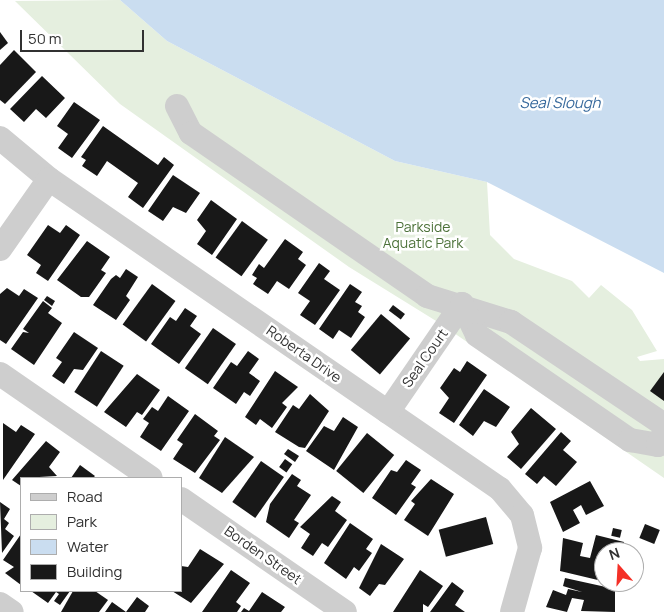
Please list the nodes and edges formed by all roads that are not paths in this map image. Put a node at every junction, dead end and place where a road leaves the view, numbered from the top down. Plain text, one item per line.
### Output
1 (177, 106) dead end
2 (0, 138) edge
3 (49, 179) junction
4 (0, 249) edge
5 (462, 304) junction
6 (1, 377) edge
7 (388, 412) junction
8 (664, 425) edge
9 (664, 432) edge
10 (150, 477) edge
11 (182, 500) edge
12 (0, 604) edge
13 (12, 612) edge
14 (345, 612) edge
15 (512, 612) edge

1 - 5 street
2 - 3 street, Roberta Drive
3 - 4 street
3 - 7 street, Roberta Drive
5 - 7 street, Seal Court
5 - 8 street
5 - 9 street
6 - 10 street
7 - 15 street, Roberta Drive
11 - 14 street, Borden Street
12 - 13 street

